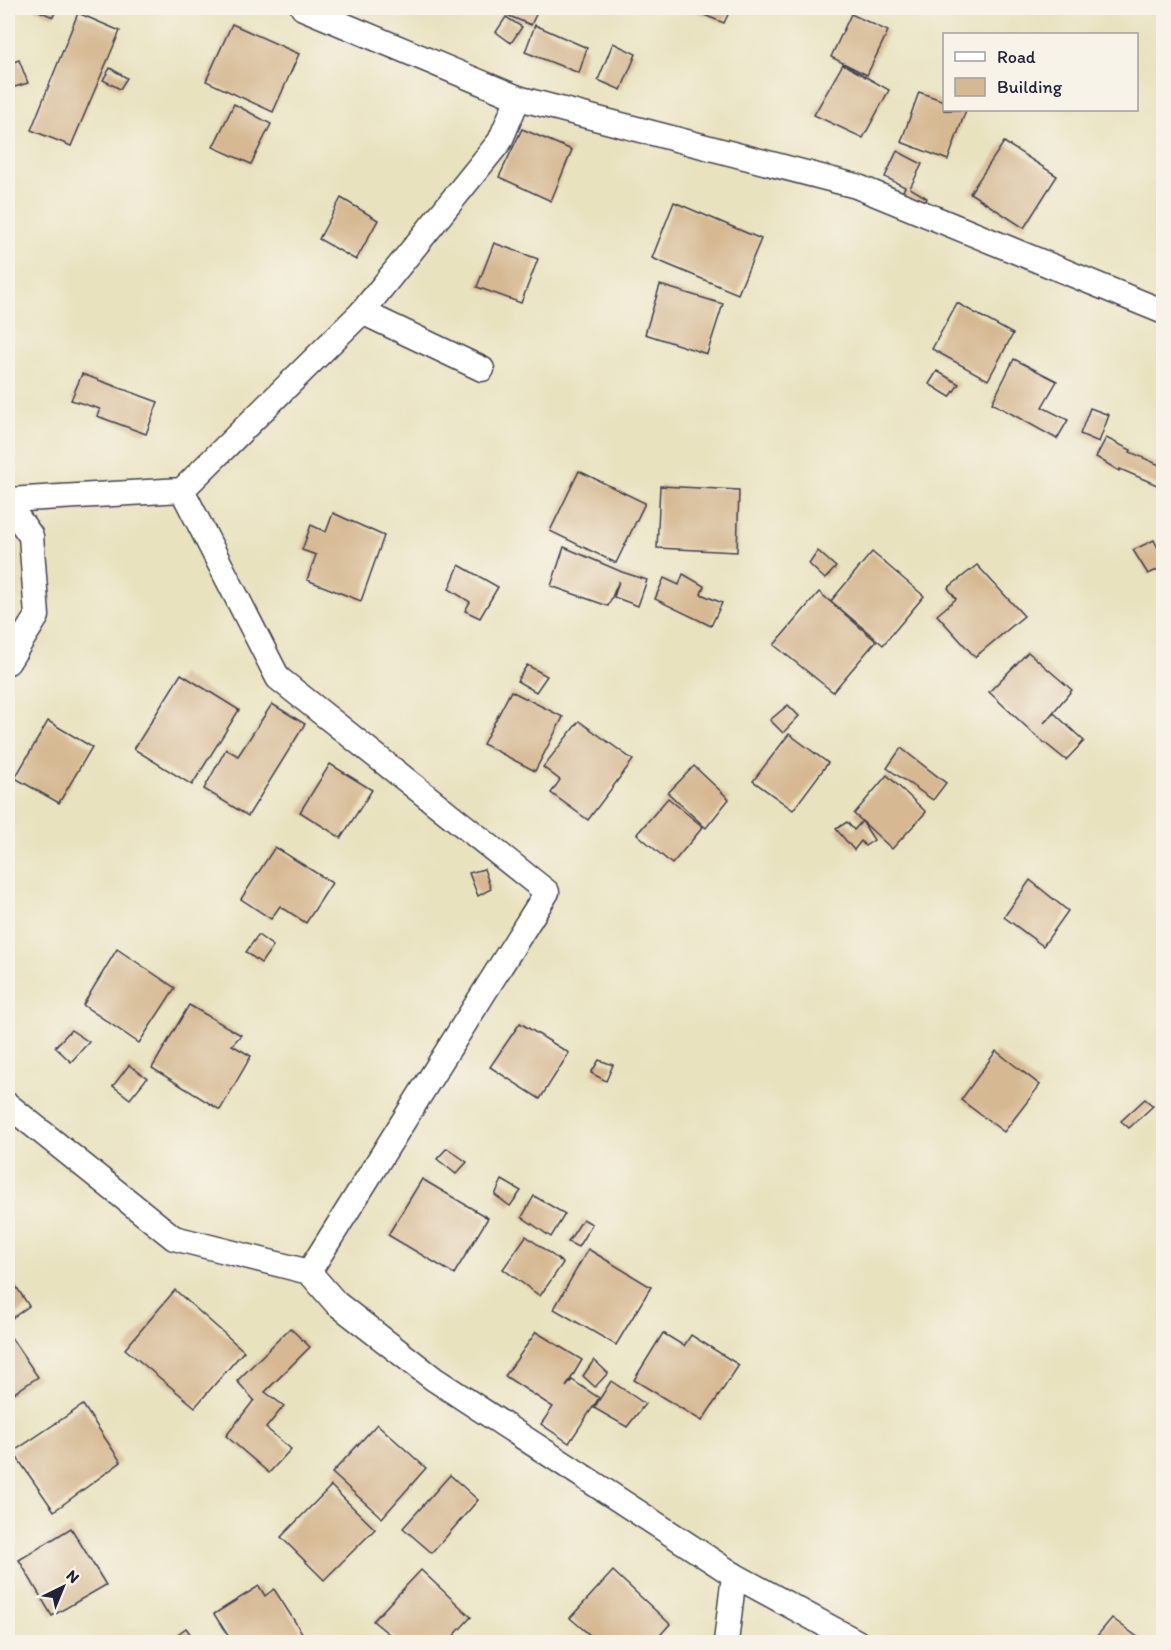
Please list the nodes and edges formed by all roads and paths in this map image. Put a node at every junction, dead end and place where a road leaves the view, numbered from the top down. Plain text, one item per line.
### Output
1 (303, 8) edge
2 (518, 98) junction
3 (362, 312) junction
4 (1164, 312) edge
5 (482, 369) dead end
6 (182, 490) junction
7 (8, 502) edge
8 (8, 662) edge
9 (8, 1105) edge
10 (309, 1272) junction
11 (734, 1575) junction
12 (726, 1642) edge
13 (857, 1642) edge

1 - 2 street
2 - 3 street
2 - 4 street
3 - 5 street
3 - 6 street
6 - 7 street
6 - 10 street
7 - 8 street
9 - 10 street
10 - 11 street
11 - 12 street
11 - 13 street

